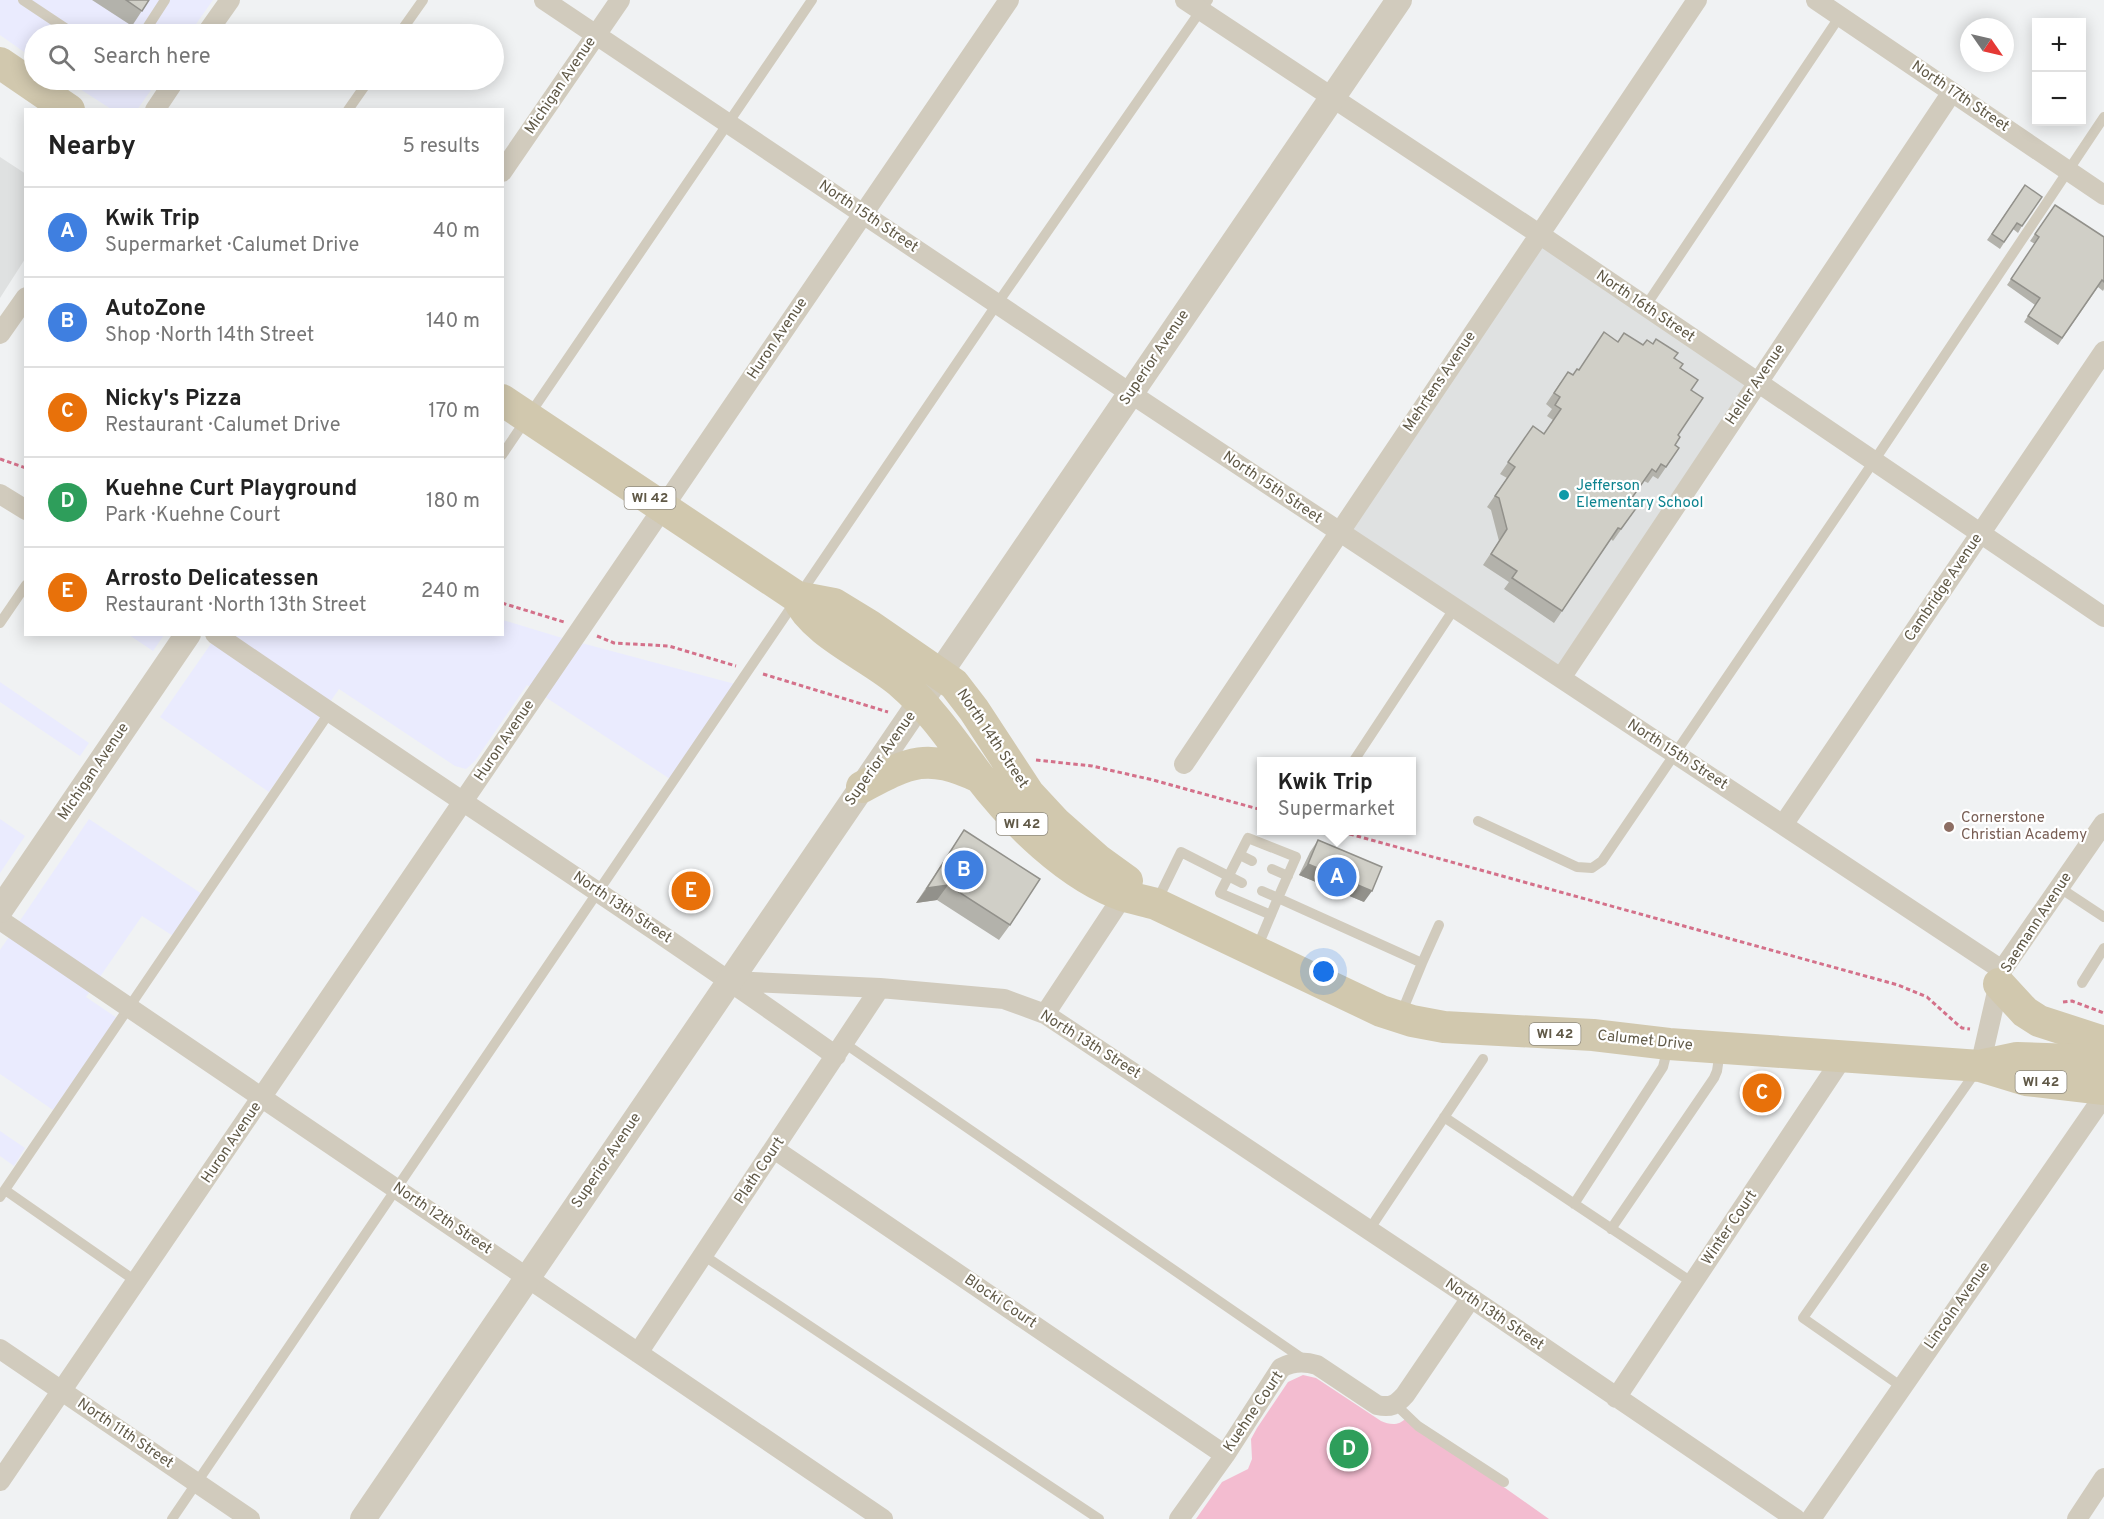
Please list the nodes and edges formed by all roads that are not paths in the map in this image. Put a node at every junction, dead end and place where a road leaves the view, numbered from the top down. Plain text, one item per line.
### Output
1 (23, 0) edge
2 (165, 0) edge
3 (230, 0) edge
4 (423, 0) edge
5 (544, 0) edge
6 (620, 0) edge
7 (812, 0) edge
8 (1009, 0) edge
9 (1400, 0) edge
10 (1697, 0) edge
11 (1816, 0) edge
12 (1198, 4) edge
13 (1840, 16) junction
14 (59, 24) edge
15 (150, 24) edge
16 (213, 24) edge
17 (406, 24) edge
18 (596, 35) junction
19 (0, 63) edge
20 (24, 79) edge
21 (40, 90) edge
22 (168, 90) edge
23 (362, 90) edge
24 (1952, 92) junction
25 (1334, 97) junction
26 (66, 108) edge
27 (155, 108) edge
28 (349, 108) edge
29 (2104, 117) edge
30 (728, 124) junction
31 (504, 169) edge
32 (2068, 170) junction
33 (2104, 195) edge
34 (863, 214) junction
35 (1539, 234) junction
36 (24, 300) edge
37 (997, 304) junction
38 (1645, 307) junction
39 (0, 334) edge
40 (2104, 351) edge
41 (1757, 383) junction
42 (1130, 393) junction
43 (515, 408) edge
44 (504, 448) edge
45 (1874, 461) junction
46 (0, 494) edge
47 (664, 507) junction
48 (24, 509) edge
49 (1340, 533) junction
50 (1982, 534) junction
51 (24, 588) edge
52 (797, 597) junction
53 (1454, 609) junction
54 (2104, 617) edge
55 (0, 623) edge
56 (187, 636) edge
57 (217, 636) edge
58 (939, 673) junction
59 (1561, 678) junction
60 (913, 712) junction
61 (329, 713) junction
62 (1674, 752) junction
63 (1356, 757) edge
64 (1184, 764) dead end
65 (979, 777) junction
66 (862, 787) junction
67 (464, 801) junction
68 (1478, 820) dead end
69 (1783, 825) junction
70 (2103, 826) edge
71 (1240, 855) junction
72 (1252, 861) dead end
73 (1272, 869) dead end
74 (1288, 876) junction
75 (1229, 877) junction
76 (1242, 883) dead end
77 (2060, 888) junction
78 (1262, 891) dead end
79 (598, 892) junction
80 (1123, 896) junction
81 (1278, 898) junction
82 (1156, 904) junction
83 (0, 910) edge
84 (1271, 915) junction
85 (2104, 917) edge
86 (0, 920) edge
87 (1439, 925) dead end
88 (2104, 948) edge
89 (1256, 951) junction
90 (1422, 963) junction
91 (2001, 977) junction
92 (730, 981) junction
93 (2082, 983) dead end
94 (880, 988) junction
95 (128, 1008) junction
96 (1045, 1014) junction
97 (1400, 1017) junction
98 (2104, 1041) edge
99 (1669, 1044) junction
100 (1720, 1048) junction
101 (840, 1050) junction
102 (1843, 1057) junction
103 (1483, 1059) dead end
104 (2104, 1061) edge
105 (1980, 1066) junction
106 (2104, 1091) edge
107 (262, 1099) junction
108 (1444, 1117) junction
109 (774, 1149) junction
110 (397, 1188) junction
111 (2, 1193) edge
112 (1574, 1204) junction
113 (1611, 1229) junction
114 (1369, 1230) junction
115 (703, 1255) junction
116 (527, 1277) junction
117 (137, 1282) junction
118 (1694, 1283) junction
119 (1471, 1298) junction
120 (0, 1349) edge
121 (638, 1353) junction
122 (1306, 1361) junction
123 (1902, 1387) junction
124 (61, 1390) junction
125 (1616, 1398) junction
126 (1396, 1405) junction
127 (1225, 1455) junction
128 (2104, 1478) edge
129 (0, 1481) edge
130 (197, 1482) junction
131 (1504, 1482) dead end
132 (172, 1519) edge
133 (250, 1519) edge
134 (363, 1519) edge
135 (883, 1519) edge
136 (1099, 1519) edge
137 (1179, 1519) edge
138 (1796, 1519) edge
139 (1811, 1519) edge
140 (2077, 1519) edge

1 - 14 lane
2 - 15 lane
3 - 16 street
4 - 17 lane
5 - 18 street, North 15th Street
6 - 18 street, Michigan Avenue
7 - 30 lane
8 - 34 street, Huron Avenue
9 - 25 street, Superior Avenue
10 - 35 street, Mehrtens Avenue
11 - 13 street, North 17th Street
12 - 25 street, North 16th Street
12 - 37 lane
13 - 24 street, North 17th Street
13 - 38 lane
18 - 30 street, North 15th Street
18 - 31 street, Michigan Avenue
19 - 20 main road
21 - 26 main road
22 - 27 street
23 - 28 lane
24 - 32 street, North 17th Street
24 - 41 street, Heller Avenue
25 - 35 street, North 16th Street
25 - 42 street, Superior Avenue
29 - 32 lane
30 - 34 street, North 15th Street
30 - 43 lane
32 - 33 street, North 17th Street
32 - 45 lane
34 - 37 street, North 15th Street
34 - 47 street, Huron Avenue
35 - 38 street, North 16th Street
35 - 49 street, Mehrtens Avenue
36 - 39 street
37 - 42 street, North 15th Street
37 - 52 lane
38 - 41 street, North 16th Street
40 - 50 street, Cambridge Avenue
41 - 45 street, North 16th Street
41 - 59 street, Heller Avenue
42 - 49 street, North 15th Street
42 - 58 street, Superior Avenue
43 - 44 lane
43 - 47 main road, North 14th Street / WI 42
45 - 50 street, North 16th Street
45 - 62 lane
46 - 48 street
47 - 52 main road, North 14th Street / WI 42
47 - 67 street, Huron Avenue
49 - 53 street, North 15th Street
49 - 64 street, Mehrtens Avenue
50 - 54 street, North 16th Street
50 - 69 street, Cambridge Avenue
51 - 55 lane
52 - 58 main road, North 14th Street / WI 42
52 - 60 main road, North 14th Street / WI 42
52 - 79 lane
53 - 59 street, North 15th Street
53 - 63 lane
56 - 83 street, Michigan Avenue
57 - 61 street, North 13th Street
58 - 60 street, Superior Avenue
58 - 82 main road, North 14th Street / WI 42
59 - 62 street, North 15th Street
60 - 65 main road, North 14th Street / WI 42
60 - 66 street, Superior Avenue
61 - 67 street, North 13th Street
61 - 95 lane
62 - 68 lane
62 - 69 street, North 15th Street
65 - 66 main road
65 - 80 main road, North 14th Street / WI 42
66 - 92 street, Superior Avenue
67 - 79 street, North 13th Street
67 - 107 street, Huron Avenue
69 - 91 street, North 15th Street
70 - 77 street, Saemann Avenue
71 - 72 lane
71 - 74 lane
71 - 75 lane
73 - 74 lane
74 - 81 lane
75 - 76 lane
75 - 82 lane
75 - 84 lane
77 - 85 lane
77 - 91 street, Saemann Avenue
78 - 81 lane
79 - 92 street, North 13th Street
79 - 110 lane
80 - 82 main road, North 14th Street / WI 42
80 - 96 street
81 - 84 lane
81 - 90 lane
82 - 89 main road, Calumet Drive / WI 42
84 - 89 lane
86 - 95 street, North 12th Street
87 - 90 lane
88 - 93 lane
89 - 97 main road, Calumet Drive / WI 42
90 - 97 lane
91 - 98 main road
91 - 105 street, Saemann Avenue
92 - 94 street, North 13th Street
92 - 101 street
92 - 116 street, Superior Avenue
94 - 96 street, North 13th Street
94 - 101 street, Plath Court
95 - 107 street, North 12th Street
95 - 111 lane
96 - 114 street, North 13th Street
97 - 99 main road, Calumet Drive / WI 42
99 - 100 main road, Calumet Drive / WI 42
99 - 112 lane
100 - 102 main road, Calumet Drive / WI 42
100 - 113 lane
101 - 109 street, Plath Court
101 - 122 lane
102 - 105 main road, Calumet Drive / WI 42
102 - 118 street, Winter Court
103 - 108 lane
104 - 105 main road, Calumet Drive / WI 42
105 - 106 main road, Calumet Drive / WI 42
105 - 123 lane
106 - 123 street, Lincoln Avenue
107 - 110 street, North 12th Street
107 - 117 street, Huron Avenue
108 - 112 lane
108 - 114 lane
109 - 115 street, Plath Court
109 - 127 street, Blocki Court
110 - 116 street, North 12th Street
110 - 130 lane
111 - 117 lane
112 - 113 lane
113 - 118 lane
114 - 119 street, North 13th Street
115 - 121 street, Plath Court
115 - 136 lane
116 - 121 street, North 12th Street
116 - 134 street, Superior Avenue
117 - 124 street, Huron Avenue
118 - 125 street, Winter Court
119 - 125 street, North 13th Street
119 - 126 street
120 - 124 street, North 11th Street
121 - 135 street, North 12th Street
122 - 126 street
122 - 127 street, Kuehne Court
123 - 139 street, Lincoln Avenue
124 - 129 street, Huron Avenue
124 - 130 street, North 11th Street
125 - 138 street, North 13th Street
126 - 131 lane
127 - 137 street, Kuehne Court
128 - 140 street
130 - 132 lane
130 - 133 street, North 11th Street

